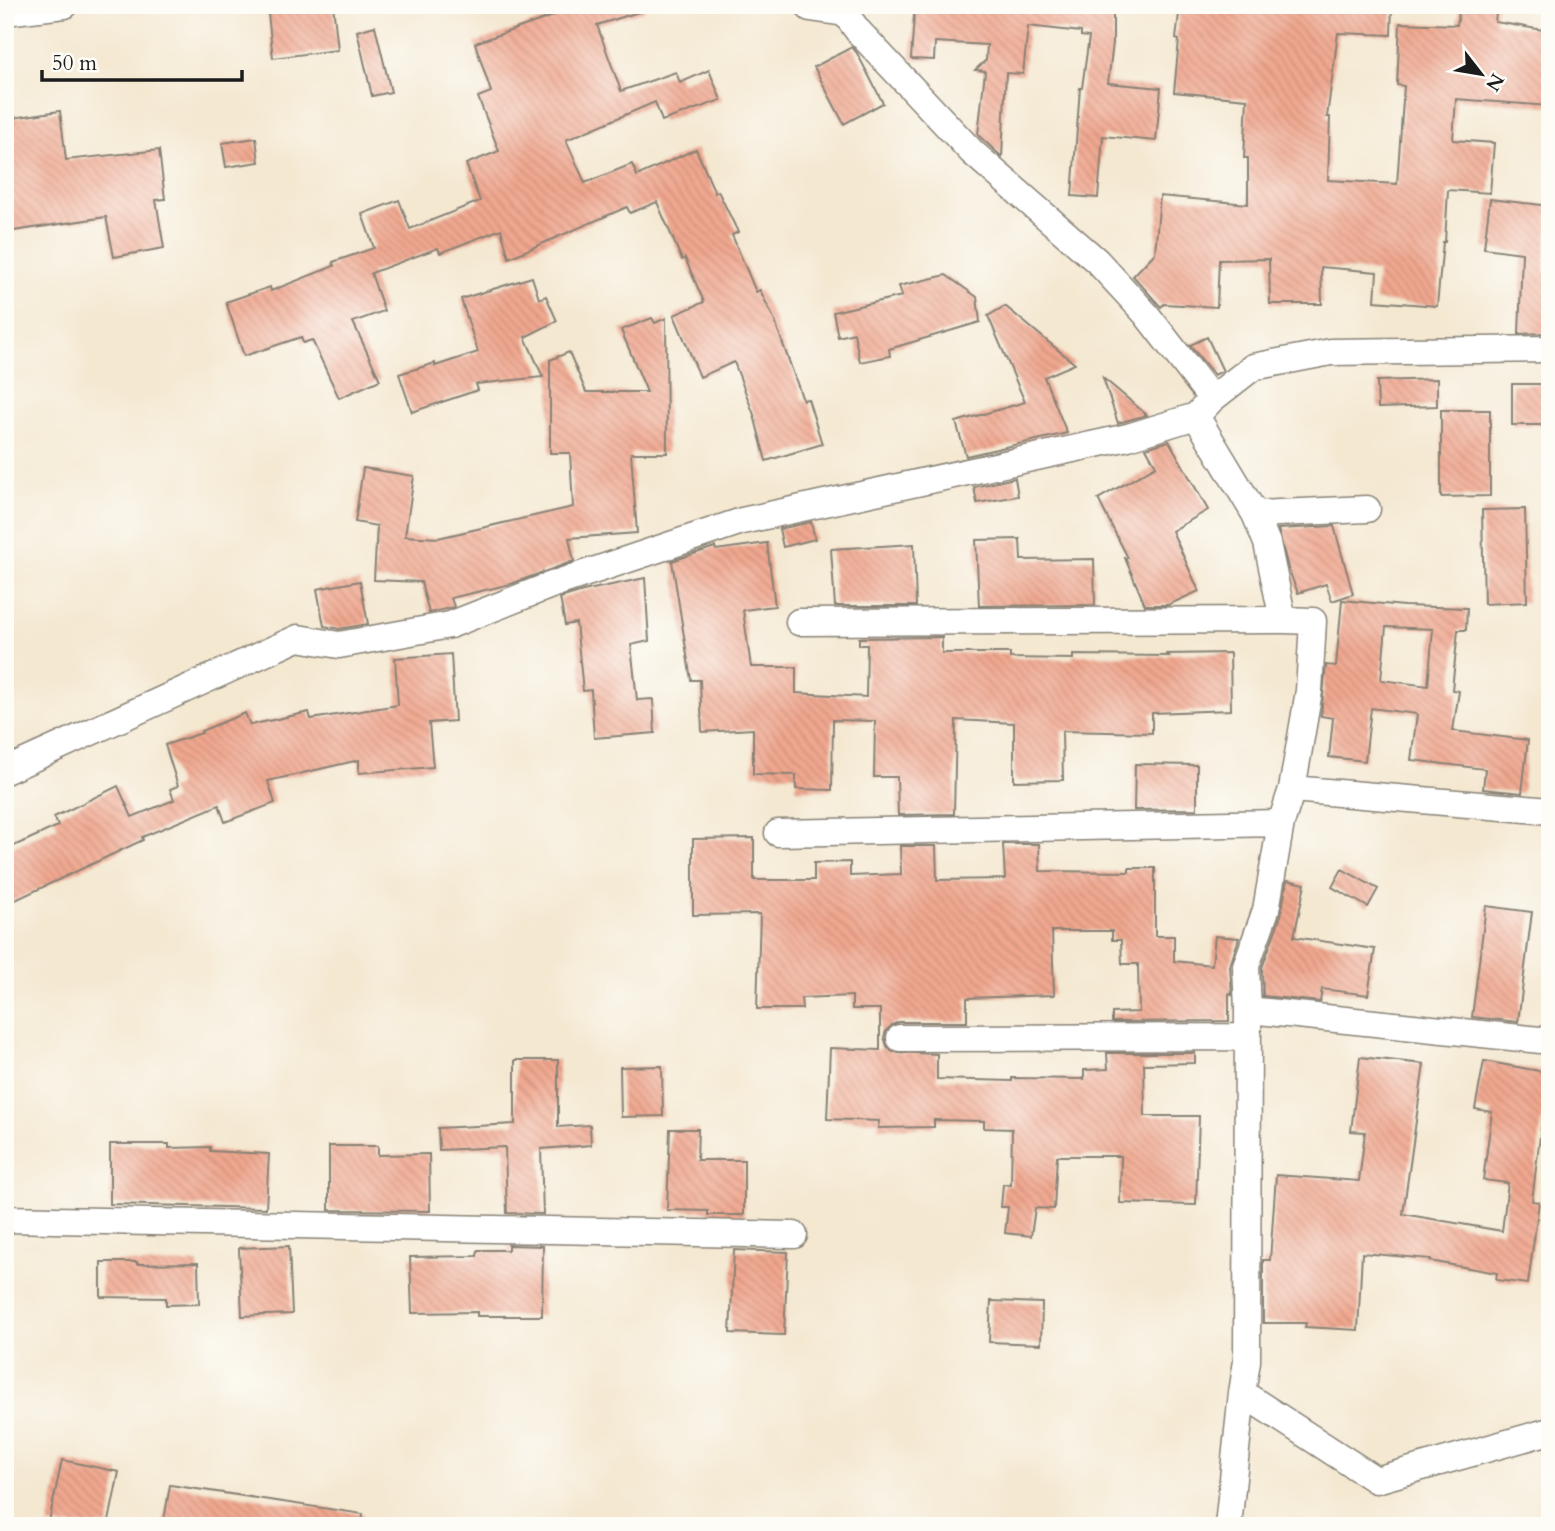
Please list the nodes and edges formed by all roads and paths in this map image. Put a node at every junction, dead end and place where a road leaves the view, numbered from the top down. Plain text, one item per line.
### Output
1 (65, 5) edge
2 (809, 5) edge
3 (5, 12) edge
4 (1550, 349) edge
5 (1204, 407) junction
6 (1367, 509) dead end
7 (1255, 514) junction
8 (1283, 620) junction
9 (799, 622) dead end
10 (5, 771) edge
11 (1292, 789) junction
12 (1550, 811) edge
13 (1281, 822) junction
14 (778, 833) dead end
15 (1248, 1010) junction
16 (1247, 1037) junction
17 (900, 1038) dead end
18 (1550, 1041) edge
19 (5, 1219) edge
20 (794, 1235) dead end
21 (1242, 1393) junction
22 (1550, 1431) edge
23 (1228, 1526) edge

1 - 3 street
2 - 5 street
4 - 5 street
5 - 7 street
5 - 10 street
6 - 7 street
7 - 8 street
8 - 9 street
8 - 11 street
11 - 12 street
11 - 13 street
13 - 14 street
13 - 15 street
15 - 16 street
15 - 18 street
16 - 17 street
16 - 21 street
19 - 20 street
21 - 22 street
21 - 23 street

